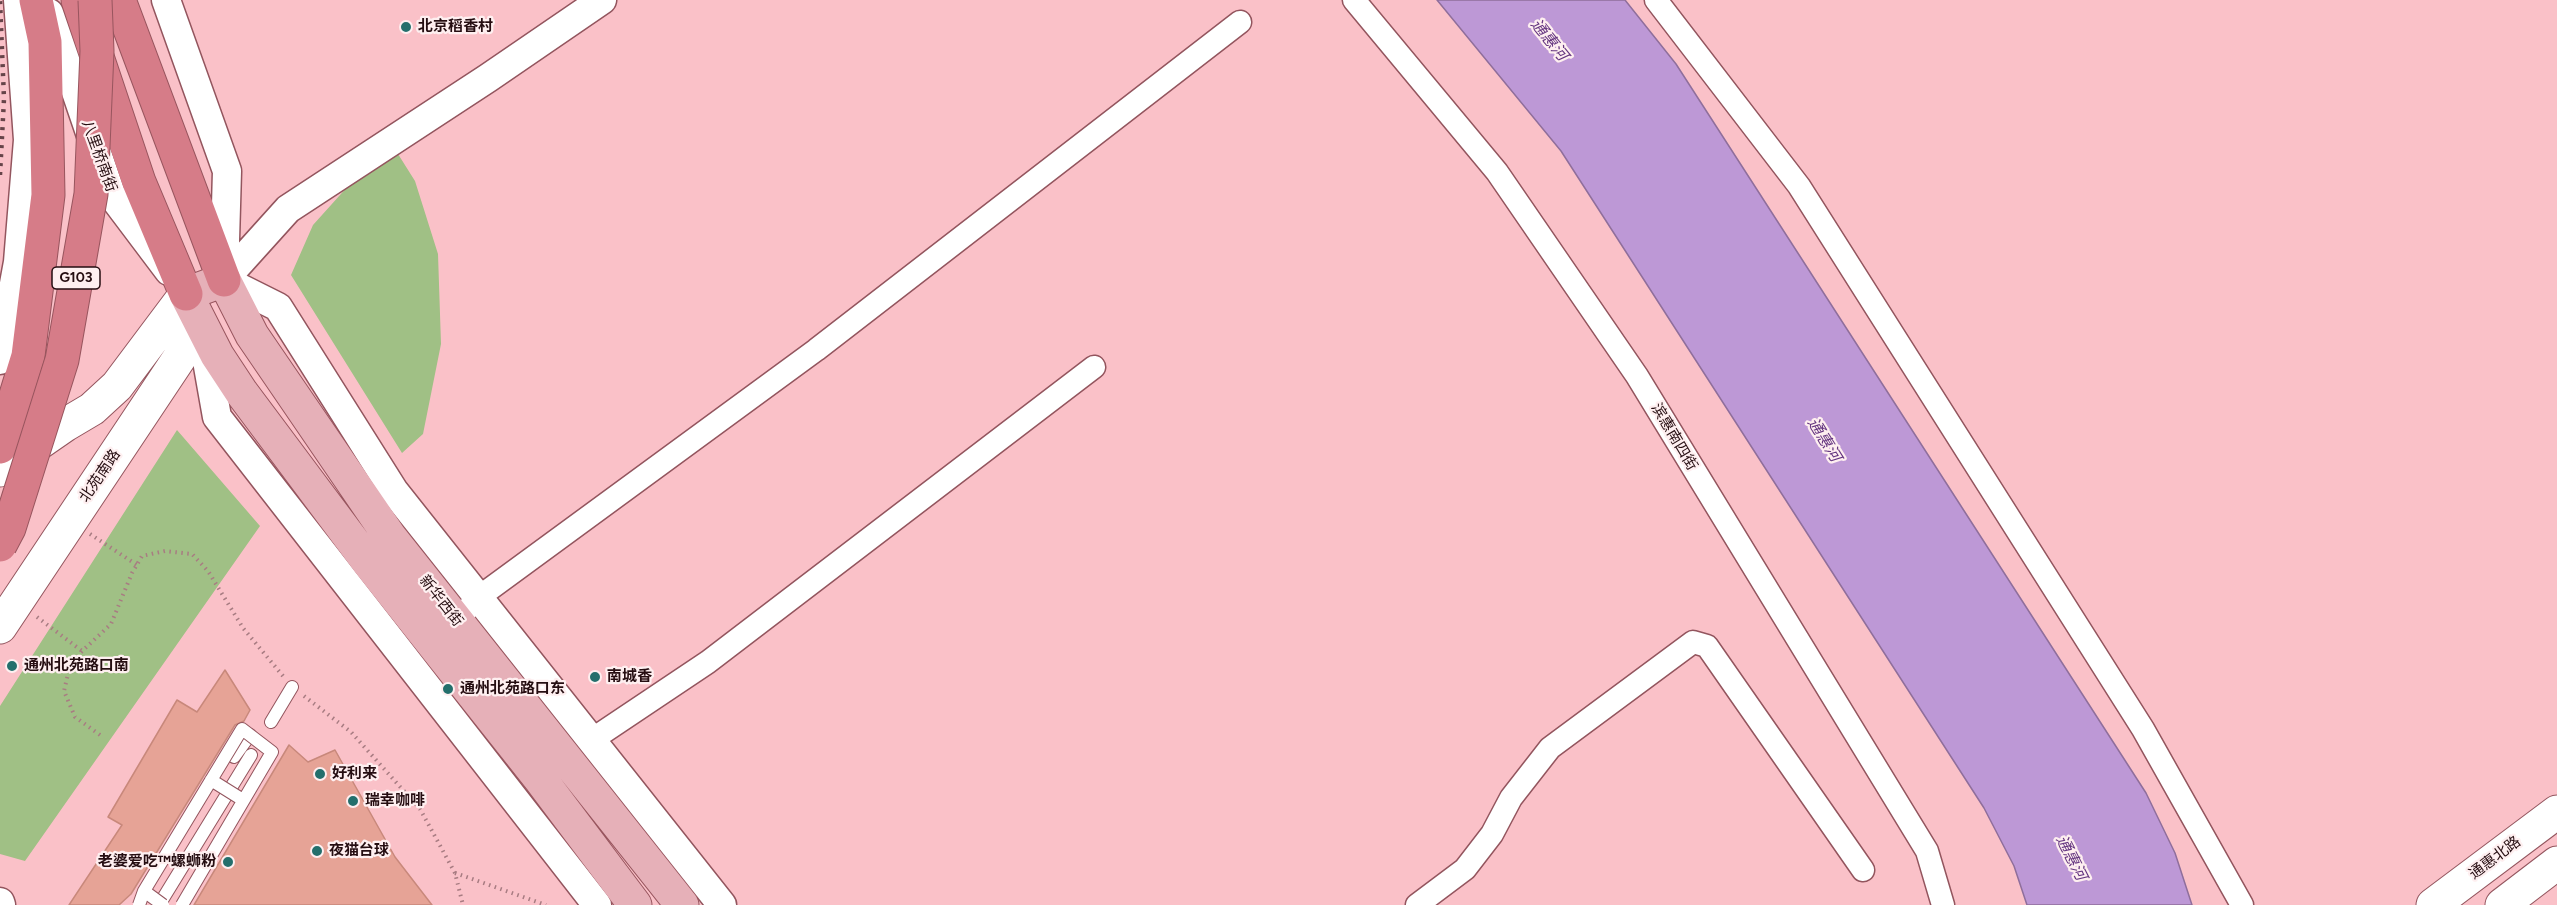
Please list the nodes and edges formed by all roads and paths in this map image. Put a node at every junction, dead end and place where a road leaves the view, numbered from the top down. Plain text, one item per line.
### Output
1 (18, 0) edge
2 (36, 0) edge
3 (45, 0) edge
4 (78, 0) edge
5 (95, 0) edge
6 (119, 0) edge
7 (166, 0) edge
8 (602, 0) edge
9 (1354, 0) edge
10 (1656, 0) edge
11 (1240, 22) dead end
12 (224, 280) junction
13 (186, 294) junction
14 (200, 327) junction
15 (0, 360) edge
16 (1094, 367) dead end
17 (0, 447) edge
18 (0, 470) edge
19 (88, 533) dead end
20 (0, 545) edge
21 (137, 565) junction
22 (479, 597) junction
23 (38, 617) dead end
24 (456, 621) junction
25 (0, 627) edge
26 (82, 651) junction
27 (292, 687) junction
28 (271, 722) dead end
29 (100, 735) dead end
30 (250, 735) junction
31 (592, 739) junction
32 (251, 755) dead end
33 (234, 757) dead end
34 (225, 771) dead end
35 (236, 779) junction
36 (211, 780) junction
37 (243, 800) junction
38 (2557, 812) edge
39 (2557, 862) edge
40 (1863, 870) dead end
41 (455, 873) junction
42 (144, 891) junction
43 (139, 905) edge
44 (161, 905) edge
45 (182, 905) edge
46 (463, 905) edge
47 (546, 905) edge
48 (597, 905) edge
49 (635, 905) edge
50 (682, 905) edge
51 (722, 905) edge
52 (1417, 905) edge
53 (1943, 905) edge
54 (2242, 905) edge
55 (2433, 905) edge
56 (2502, 905) edge

1 - 15 street
2 - 17 highway, G103
3 - 13 street, 八里桥南街
4 - 13 highway
5 - 20 highway, G103, bridge
6 - 12 highway
7 - 12 street
8 - 12 street
9 - 53 street, 滨惠南四街
10 - 54 street
11 - 22 street
12 - 13 main road
12 - 14 main road
12 - 22 street
12 - 24 main road, 新华西街
13 - 14 main road
13 - 18 main road
14 - 25 main road, 北苑南路
14 - 48 street
14 - 49 main road
16 - 31 street
19 - 21 path
21 - 26 path
21 - 27 path
22 - 24 street
22 - 31 street
23 - 26 path
24 - 50 main road, 新华西街
26 - 29 path
27 - 28 lane
27 - 41 path
30 - 33 lane
30 - 36 lane, bridge
30 - 37 lane, bridge
31 - 51 street
32 - 35 lane
34 - 35 lane
35 - 44 lane
36 - 37 lane, bridge
36 - 42 lane, bridge
37 - 45 lane, bridge
38 - 55 main road, 通惠北路
39 - 56 main road
40 - 52 street
41 - 46 path
41 - 47 path
42 - 43 lane, bridge
42 - 44 lane, bridge

